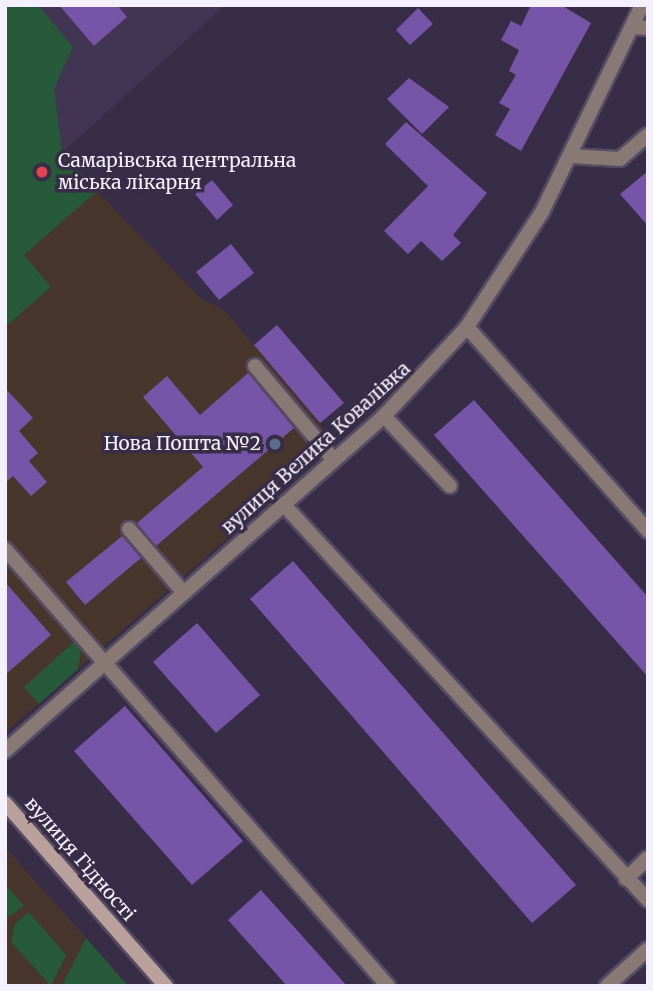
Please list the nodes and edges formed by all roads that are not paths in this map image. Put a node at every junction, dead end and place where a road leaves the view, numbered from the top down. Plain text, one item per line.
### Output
1 (642, 5) edge
2 (632, 27) junction
3 (648, 28) edge
4 (648, 135) edge
5 (570, 156) junction
6 (467, 327) junction
7 (255, 366) dead end
8 (384, 416) junction
9 (334, 460) junction
10 (450, 486) dead end
11 (284, 505) junction
12 (130, 529) dead end
13 (648, 531) edge
14 (5, 549) edge
15 (184, 593) junction
16 (105, 662) junction
17 (5, 751) edge
18 (5, 803) edge
19 (648, 858) edge
20 (626, 879) junction
21 (648, 900) edge
22 (126, 940) junction
23 (648, 949) edge
24 (154, 986) edge
25 (159, 986) edge
26 (166, 986) edge
27 (388, 986) edge
28 (607, 986) edge

1 - 2 street, вулиця Велика Ковалівка
2 - 3 street
2 - 5 street, вулиця Велика Ковалівка
4 - 5 street
5 - 6 street, вулиця Велика Ковалівка
6 - 8 street, вулиця Велика Ковалівка
6 - 13 street
7 - 9 street
8 - 9 street, вулиця Велика Ковалівка
8 - 10 street
9 - 11 street, вулиця Велика Ковалівка
11 - 15 street, вулиця Велика Ковалівка
11 - 20 street
12 - 15 street
14 - 16 street
15 - 16 street, вулиця Велика Ковалівка
16 - 17 street, вулиця Велика Ковалівка
16 - 27 street
18 - 22 main road, вулиця Гідності
19 - 20 street
20 - 21 street
22 - 24 main road, вулиця Гідності
22 - 25 main road, вулиця Гідності
22 - 26 main road, вулиця Гідності
23 - 28 street

